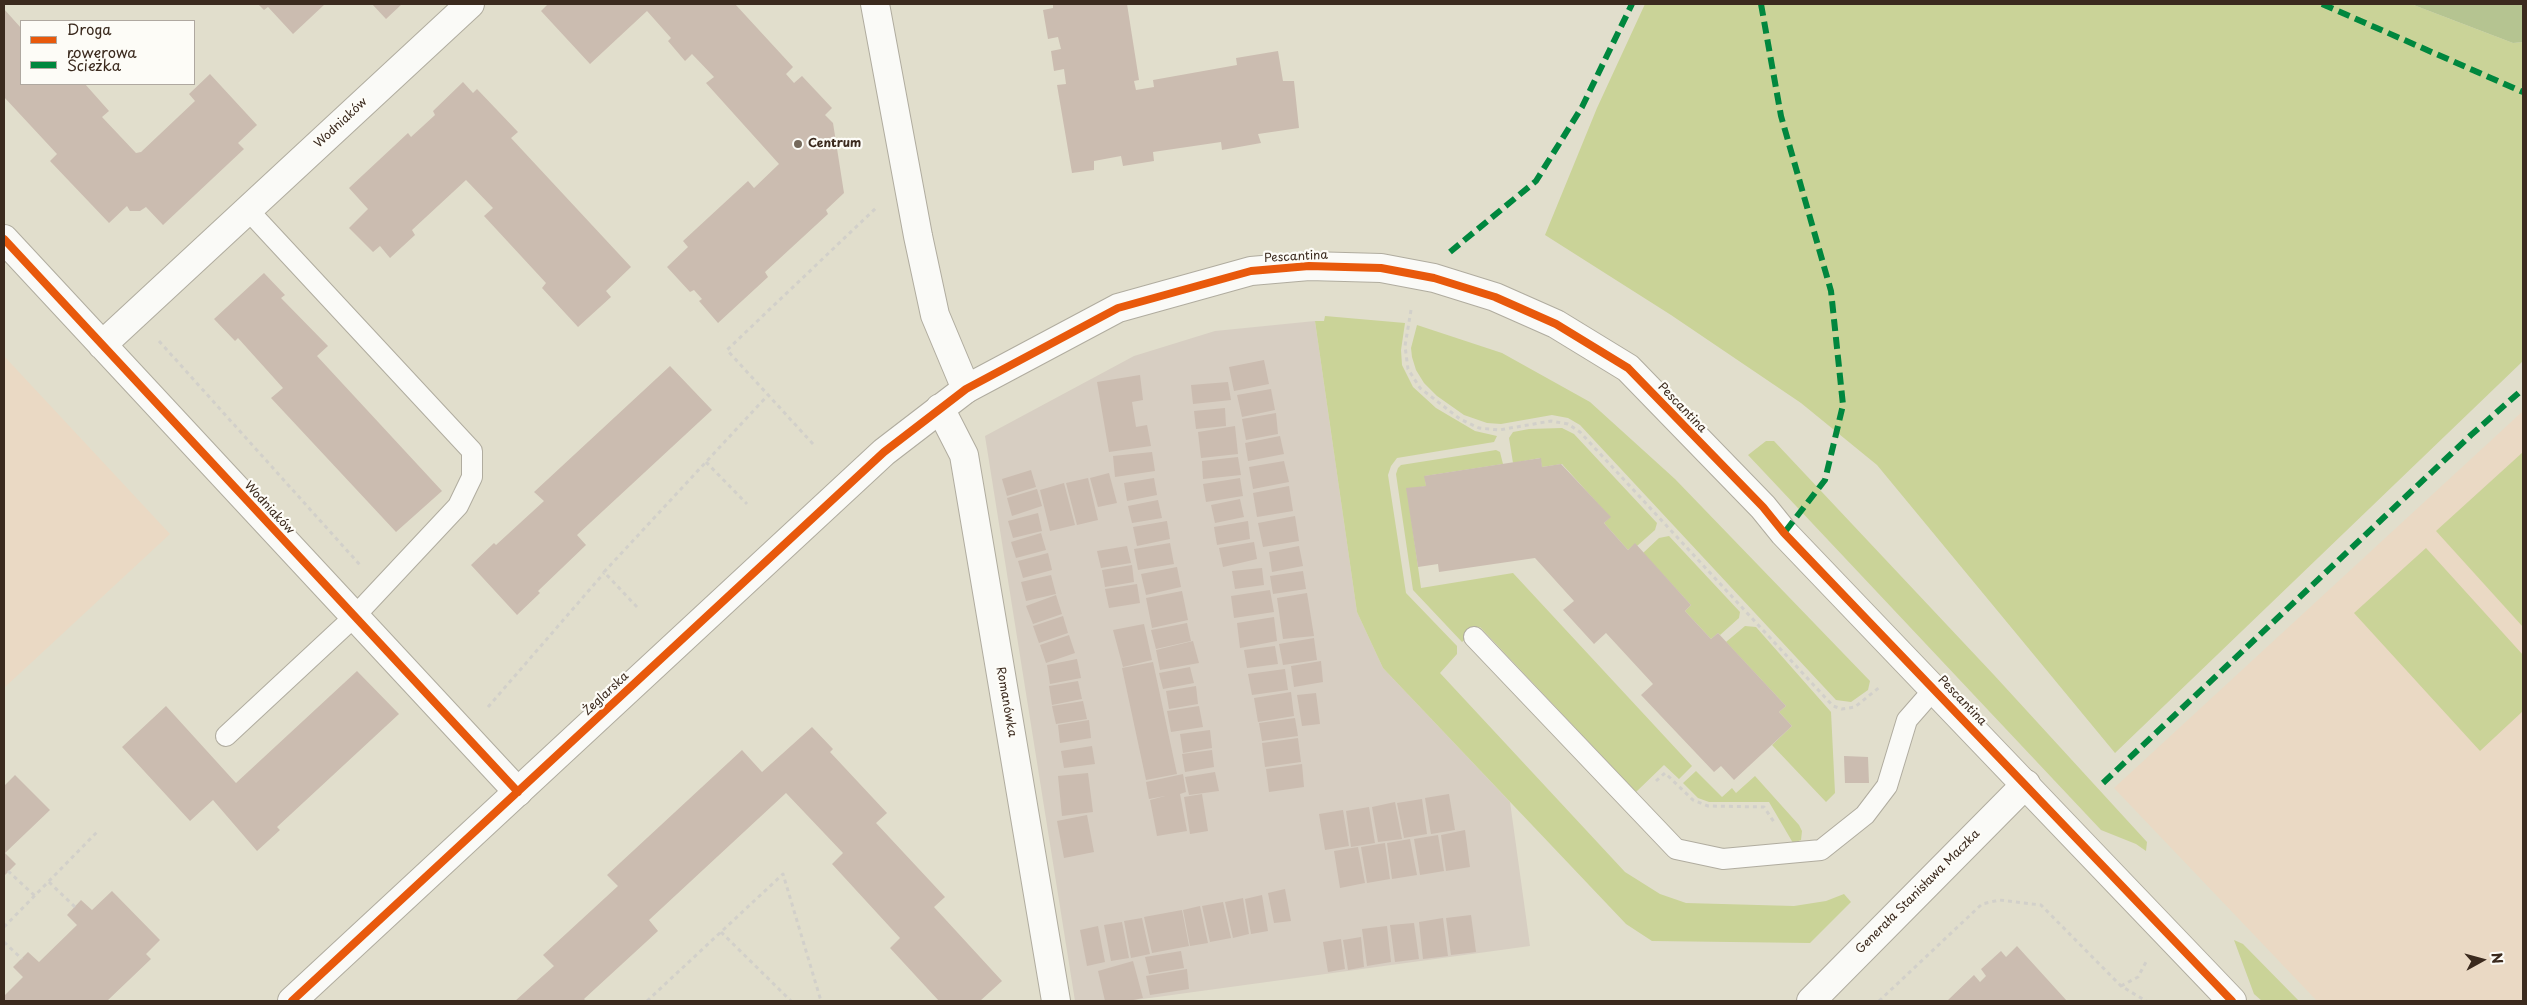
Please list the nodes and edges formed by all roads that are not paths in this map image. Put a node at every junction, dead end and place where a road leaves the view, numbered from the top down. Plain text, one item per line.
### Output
1 (470, 4) edge
2 (875, 4) edge
3 (248, 210) junction
4 (4, 239) edge
5 (102, 345) junction
6 (966, 389) junction
7 (940, 408) junction
8 (354, 617) junction
9 (1474, 637) dead end
10 (1934, 688) junction
11 (226, 736) dead end
12 (2026, 784) junction
13 (518, 792) junction
14 (292, 1001) edge
15 (1056, 1001) edge
16 (1810, 1001) edge
17 (2232, 1001) edge

1 - 3 street, Wodniaków
2 - 6 street
3 - 5 street, Wodniaków
3 - 8 lane
4 - 5 street, Wodniaków
5 - 8 street, Wodniaków
6 - 7 street, Pescantina
6 - 10 street, Pescantina
7 - 13 street, Żeglarska
7 - 15 street, Romanówka
8 - 11 lane
8 - 13 street, Wodniaków
9 - 10 lane
10 - 12 street, Pescantina
12 - 16 street, Generała Stanisława Maczka
12 - 17 street, Pescantina
13 - 14 street, Żeglarska

